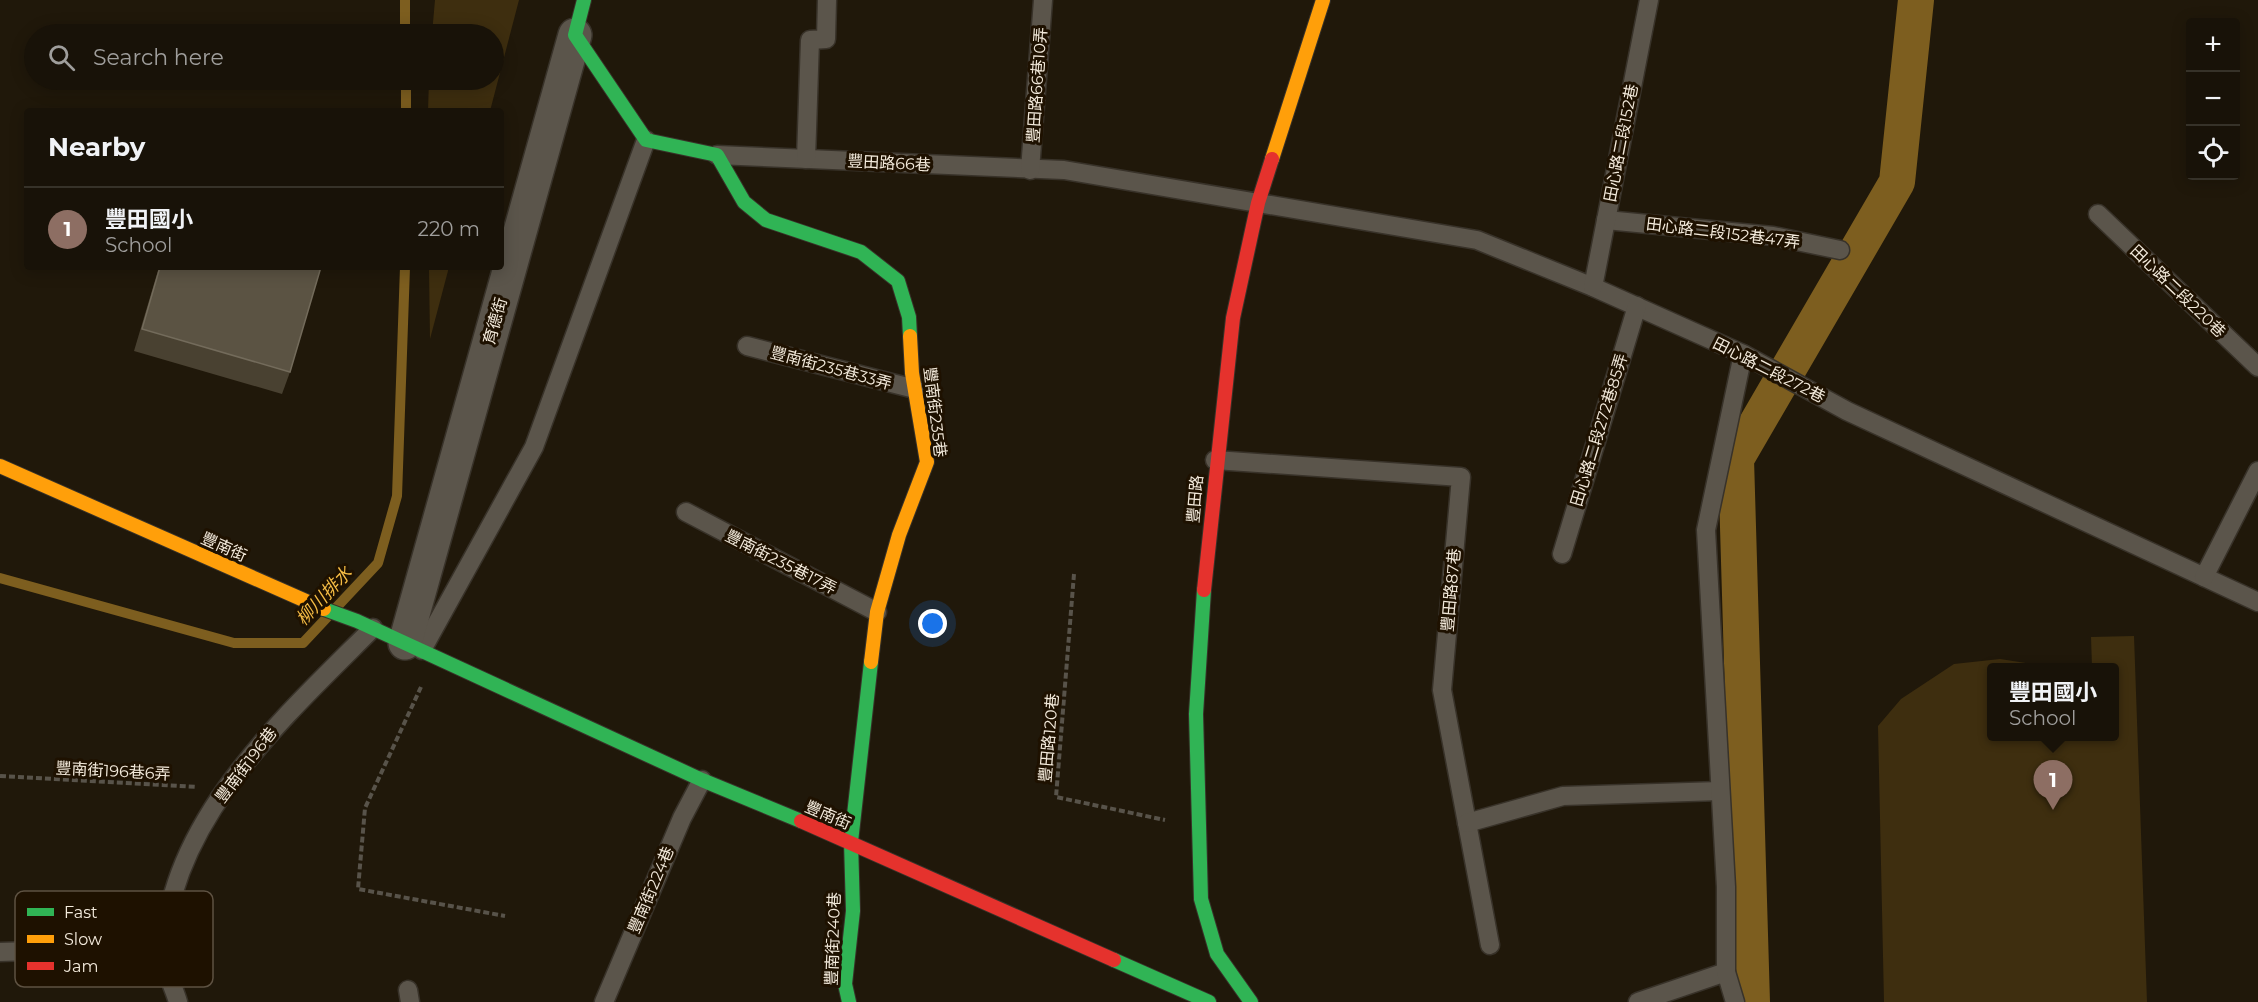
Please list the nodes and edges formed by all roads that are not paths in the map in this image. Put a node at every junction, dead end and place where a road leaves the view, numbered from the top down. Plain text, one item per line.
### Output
1 (584, 0) edge
2 (827, 0) edge
3 (1043, 0) edge
4 (1323, 0) edge
5 (1650, 0) edge
6 (575, 34) junction
7 (646, 140) junction
8 (717, 155) junction
9 (806, 159) junction
10 (1030, 170) junction
11 (1258, 202) junction
12 (2098, 214) dead end
13 (1606, 220) junction
14 (1840, 250) dead end
15 (1593, 287) junction
16 (1636, 306) junction
17 (747, 346) dead end
18 (1743, 354) junction
19 (2258, 367) edge
20 (915, 389) junction
21 (1215, 460) junction
22 (0, 466) edge
23 (2258, 471) edge
24 (686, 512) dead end
25 (1562, 554) dead end
26 (2204, 577) junction
27 (2258, 602) edge
28 (877, 612) junction
29 (365, 625) junction
30 (421, 650) junction
31 (702, 780) junction
32 (1720, 790) junction
33 (1467, 823) junction
34 (850, 842) junction
35 (175, 891) edge
36 (1490, 945) dead end
37 (0, 952) edge
38 (15, 952) edge
39 (1726, 972) junction
40 (173, 987) edge
41 (178, 1002) edge
42 (604, 1002) edge
43 (849, 1002) edge
44 (1209, 1002) edge
45 (1251, 1002) edge
46 (1638, 1002) edge
47 (1735, 1002) edge

1 - 6 street, 育德街
2 - 9 lane
3 - 10 lane, 豐田路66巷10弄
4 - 11 street, 豐田路
5 - 13 lane, 田心路二段152巷
6 - 7 street
6 - 30 street, 育德街
7 - 8 street, 豐田路66巷
7 - 30 lane
8 - 9 lane, 豐田路66巷
8 - 20 street, 豐南街235巷
9 - 10 lane, 豐田路66巷
10 - 11 lane, 豐田路66巷
11 - 15 lane, 田心路二段272巷
11 - 21 street, 豐田路
12 - 19 lane, 田心路二段220巷
13 - 14 lane, 田心路二段152巷47弄
13 - 15 lane, 田心路二段152巷
15 - 16 lane, 田心路二段272巷
16 - 18 lane, 田心路二段272巷
16 - 25 lane, 田心路二段272巷85弄
17 - 20 lane, 豐南街235巷33弄
18 - 26 lane, 田心路二段272巷
18 - 32 lane
20 - 28 street, 豐南街235巷
21 - 33 lane, 豐田路87巷
21 - 45 street, 豐田路
22 - 29 street, 豐南街
23 - 26 lane
24 - 28 lane, 豐南街235巷17弄
26 - 27 lane, 田心路二段272巷
28 - 34 street, 豐南街235巷
29 - 30 street, 豐南街
29 - 35 lane, 豐南街196巷
30 - 31 street, 豐南街
31 - 34 street, 豐南街
31 - 42 lane, 豐南街224巷
32 - 33 lane
32 - 39 lane
33 - 36 lane, 豐田路87巷
34 - 43 street, 豐南街240巷
34 - 44 street, 豐南街
37 - 38 lane
39 - 46 lane
39 - 47 lane
40 - 41 lane, 豐南街196巷

